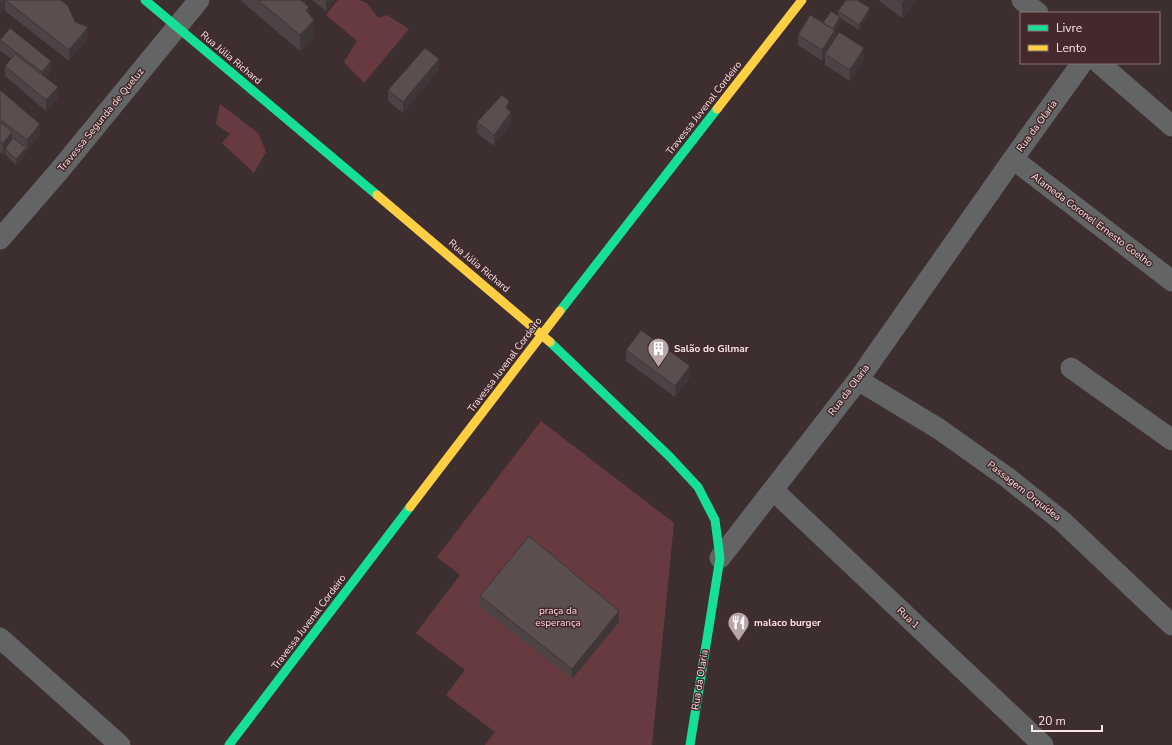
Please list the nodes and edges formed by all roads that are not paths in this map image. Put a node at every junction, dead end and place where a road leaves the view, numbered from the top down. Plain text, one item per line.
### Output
1 (145, 0) edge
2 (199, 0) edge
3 (802, 0) edge
4 (1022, 0) edge
5 (1037, 12) edge
6 (177, 27) junction
7 (1081, 64) edge
8 (1100, 64) edge
9 (1172, 126) edge
10 (1013, 159) junction
11 (0, 239) edge
12 (1172, 281) edge
13 (542, 334) junction
14 (1071, 368) dead end
15 (858, 380) junction
16 (1172, 440) edge
17 (773, 490) junction
18 (720, 558) junction
19 (1172, 625) edge
20 (0, 638) edge
21 (120, 745) edge
22 (229, 745) edge
23 (690, 745) edge
24 (1043, 745) edge

1 - 6 street, Rua Júlia Richard
2 - 6 street, Travessa Segunda de Queluz
3 - 13 street, Travessa Juvenal Cordeiro
4 - 5 street
6 - 11 street, Travessa Segunda de Queluz
6 - 13 street, Rua Júlia Richard
7 - 10 street, Rua da Olaria
8 - 9 street
10 - 12 street, Alameda Coronel Ernesto Coelho
10 - 15 street, Rua da Olaria
13 - 18 street, Rua Júlia Richard
13 - 22 street, Travessa Juvenal Cordeiro
14 - 16 street
15 - 17 street, Rua da Olaria
15 - 19 street, Passagem Orquídea
17 - 18 street, Rua da Olaria
17 - 24 street, Rua 1
18 - 23 street, Rua da Olaria
20 - 21 street

